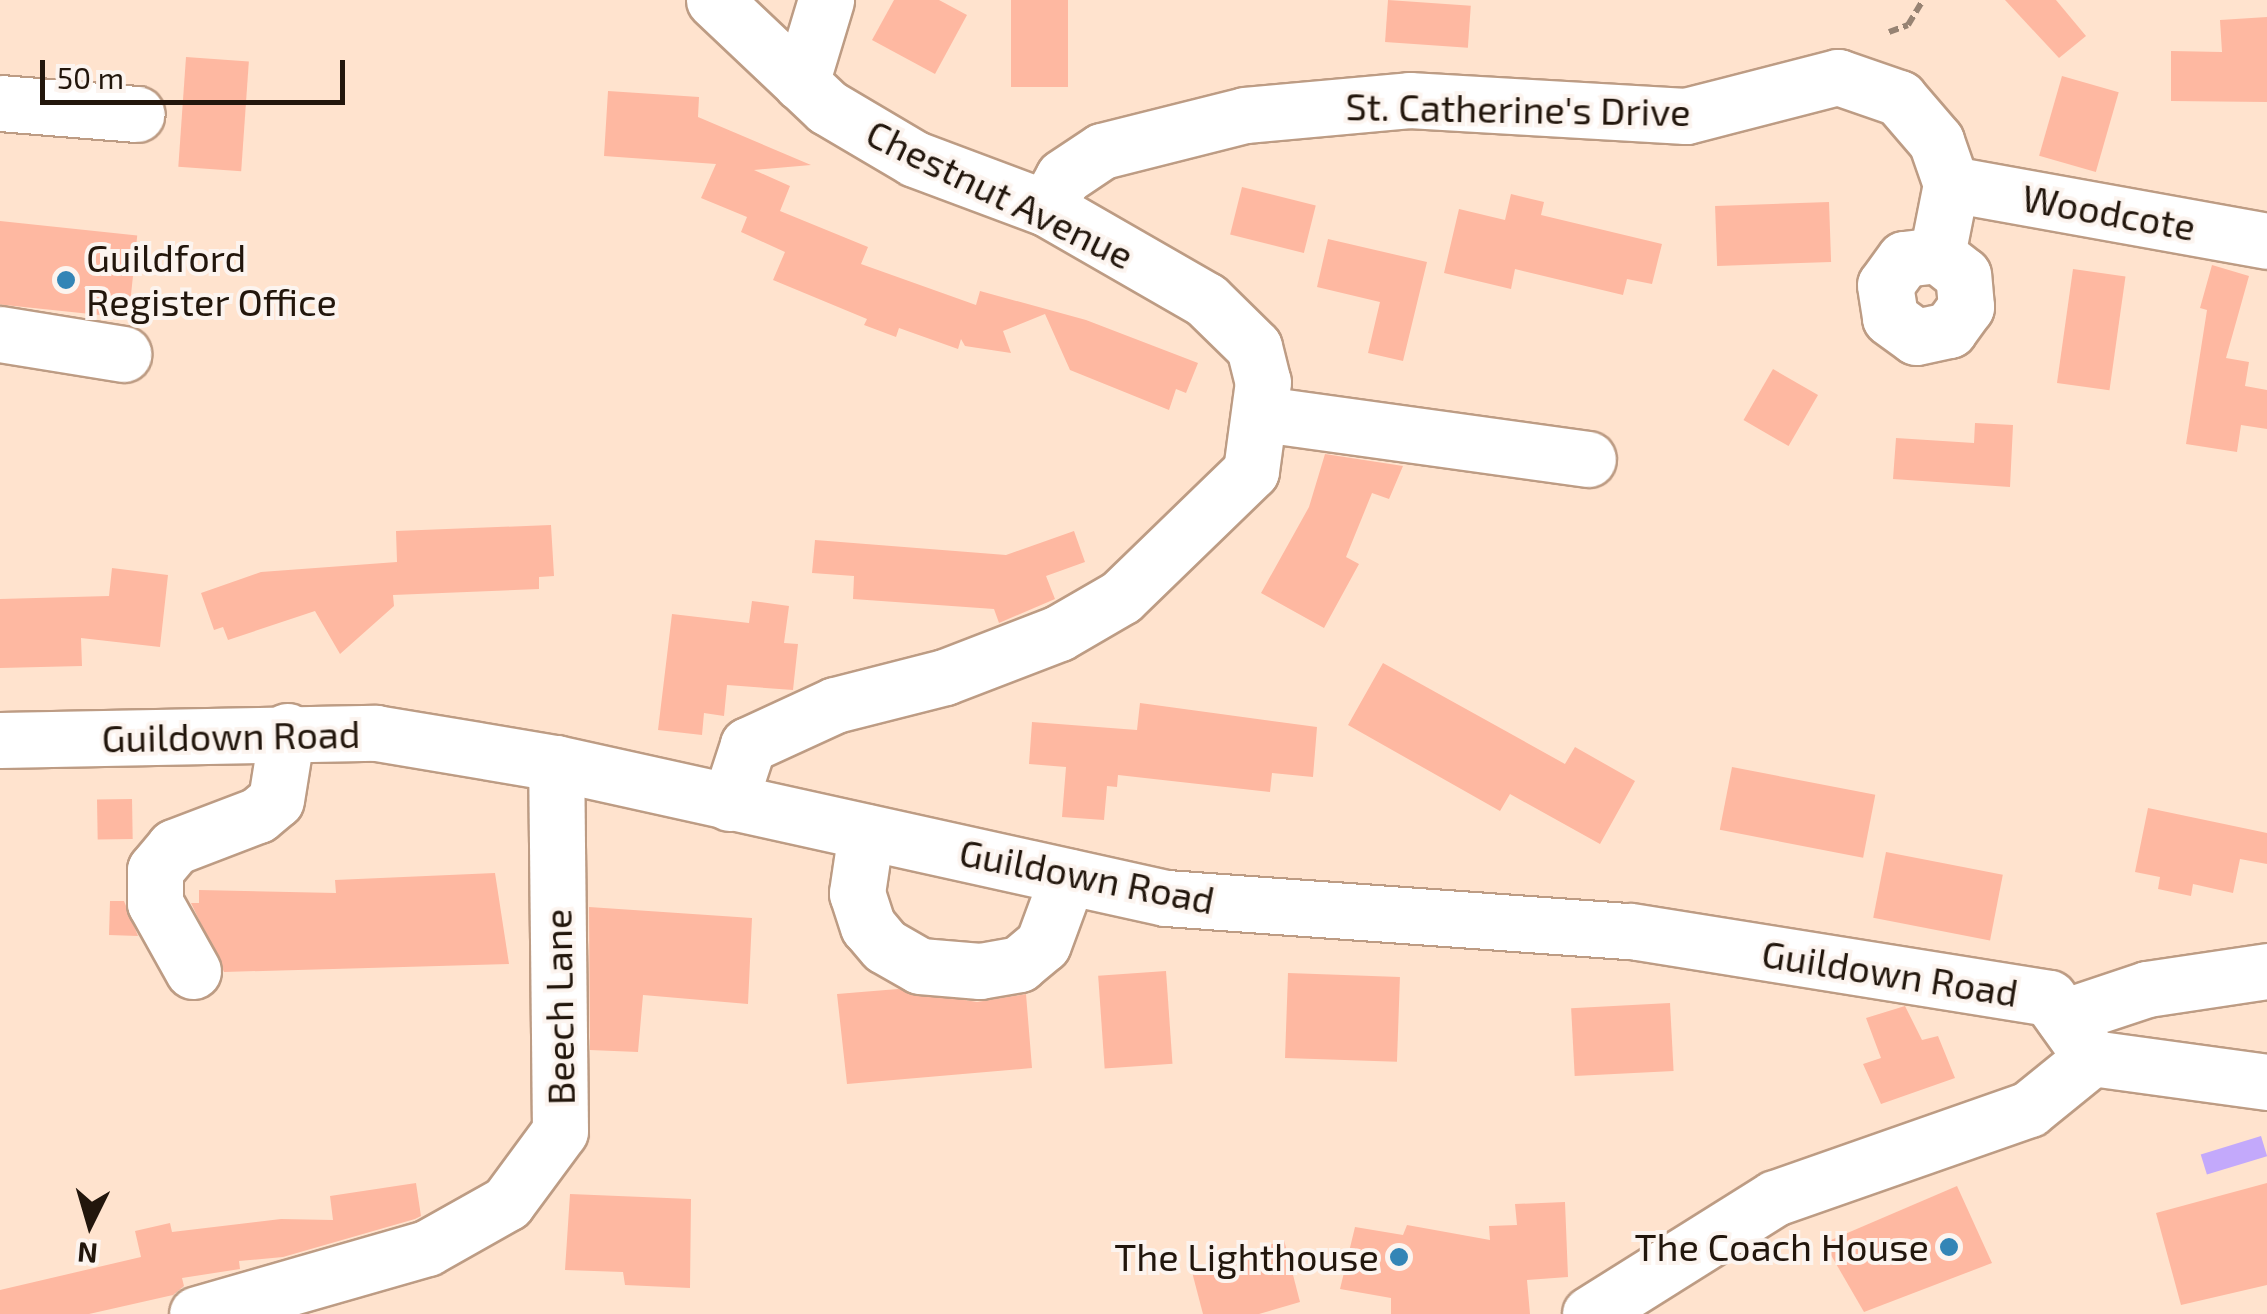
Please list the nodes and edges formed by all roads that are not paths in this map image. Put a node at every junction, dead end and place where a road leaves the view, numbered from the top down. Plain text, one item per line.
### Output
1 (714, 0) edge
2 (826, 0) edge
3 (801, 83) junction
4 (0, 104) edge
5 (137, 114) dead end
6 (1951, 184) junction
7 (1046, 208) junction
8 (2267, 241) edge
9 (1937, 255) dead end
10 (0, 334) edge
11 (123, 354) dead end
12 (1263, 414) junction
13 (1588, 459) dead end
14 (287, 731) junction
15 (0, 740) edge
16 (556, 763) junction
17 (729, 803) junction
18 (866, 832) junction
19 (1068, 876) junction
20 (2267, 970) edge
21 (193, 972) dead end
22 (2077, 1038) junction
23 (2267, 1082) edge
24 (197, 1314) edge
25 (1590, 1314) edge

1 - 3 street, Chestnut Avenue
2 - 3 street
3 - 7 street, Chestnut Avenue
4 - 5 street
6 - 7 street, St. Catherine's Drive
6 - 8 street, Woodcote
6 - 9 street
7 - 12 street, Chestnut Avenue
10 - 11 street
12 - 13 street
12 - 17 street, Chestnut Avenue
14 - 15 street, Guildown Road
14 - 16 street, Guildown Road
14 - 21 street
16 - 17 street, Guildown Road
16 - 24 street, Beech Lane
17 - 18 street, Guildown Road
18 - 19 street, Guildown Road
18 - 19 street
19 - 22 street, Guildown Road
20 - 22 street
22 - 23 street, Guildown Road
22 - 25 street

